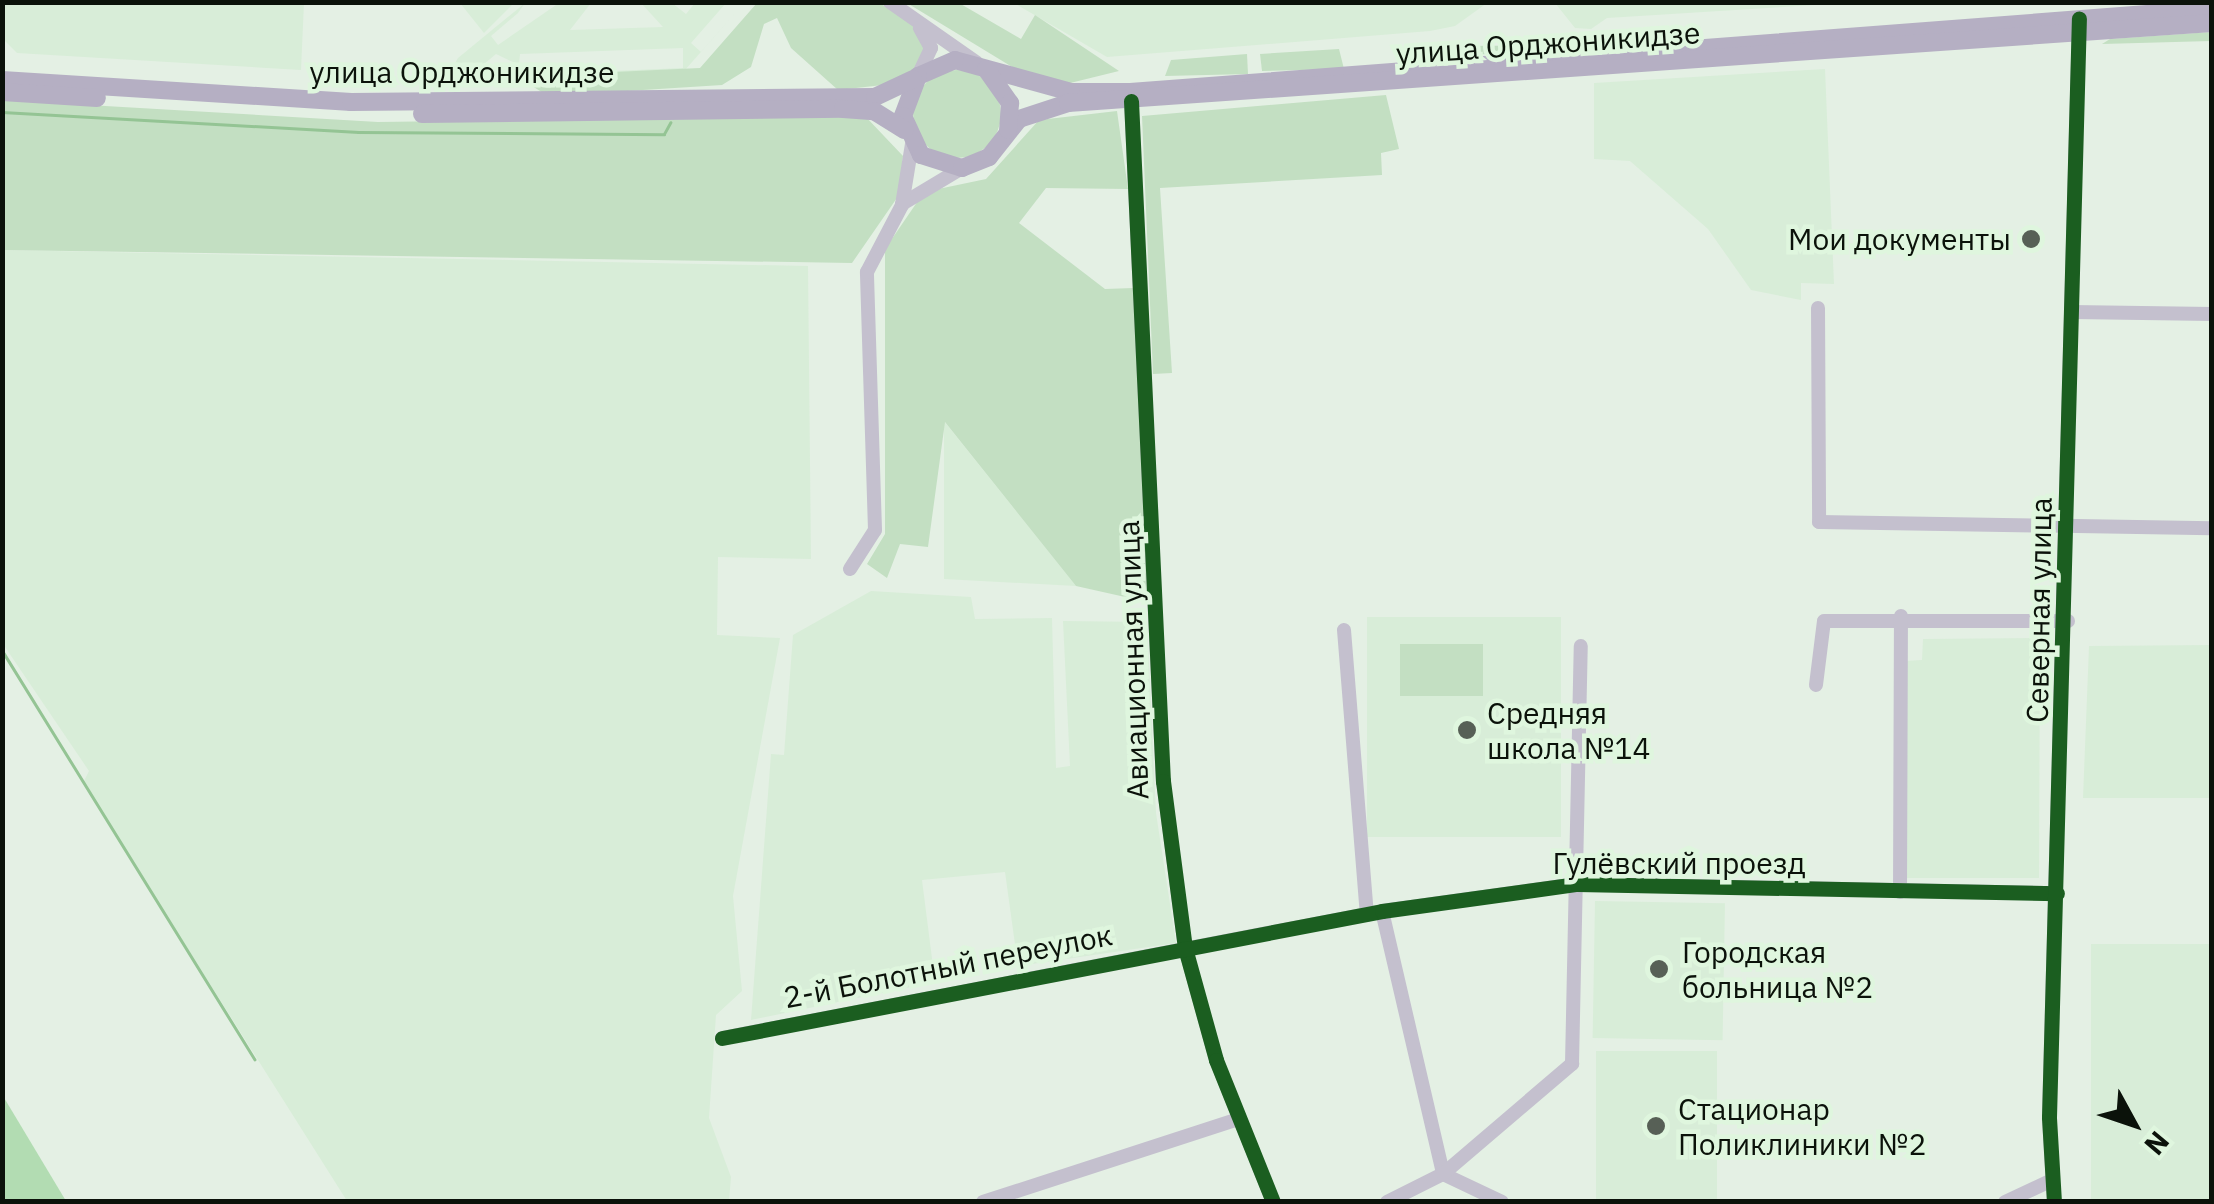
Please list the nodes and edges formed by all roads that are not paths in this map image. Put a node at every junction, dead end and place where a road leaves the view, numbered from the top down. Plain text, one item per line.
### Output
1 (890, 2) edge
2 (2212, 10) edge
3 (2212, 23) edge
4 (2079, 25) junction
5 (982, 66) junction
6 (918, 76) junction
7 (2, 80) edge
8 (2, 92) edge
9 (1069, 98) junction
10 (1130, 101) junction
11 (1006, 134) junction
12 (908, 137) junction
13 (962, 168) junction
14 (902, 205) junction
15 (1818, 308) dead end
16 (2072, 312) junction
17 (2212, 314) edge
18 (2067, 528) junction
19 (2212, 528) edge
20 (850, 569) dead end
21 (1901, 616) junction
22 (2068, 621) junction
23 (1344, 630) dead end
24 (1581, 646) dead end
25 (1816, 684) dead end
26 (1576, 884) junction
27 (1900, 892) junction
28 (2058, 893) junction
29 (1375, 913) junction
30 (1185, 948) junction
31 (722, 1038) dead end
32 (1239, 1119) junction
33 (1443, 1174) junction
34 (2050, 1181) junction
35 (983, 1202) edge
36 (1273, 1202) edge
37 (1387, 1202) edge
38 (1502, 1202) edge
39 (2005, 1202) edge
40 (2054, 1202) edge

1 - 5 street
1 - 6 street
2 - 4 main road, улица Орджоникидзе
3 - 4 main road, улица Орджоникидзе
4 - 9 main road, улица Орджоникидзе
4 - 10 main road, улица Орджоникидзе
4 - 16 street, Северная улица
5 - 6 main road
5 - 9 main road
5 - 11 main road
6 - 7 main road, улица Орджоникидзе
6 - 12 main road
8 - 12 main road, улица Орджоникидзе
9 - 10 main road, улица Орджоникидзе
9 - 11 main road
10 - 30 street, Авиационная улица
11 - 13 main road
12 - 13 main road
12 - 14 street
13 - 14 street
14 - 20 street
15 - 18 street
16 - 17 street
16 - 18 street, Северная улица
18 - 19 street
18 - 22 street, Северная улица
21 - 22 street
21 - 25 street
21 - 27 street
22 - 28 street, Северная улица
23 - 29 street
24 - 26 street
26 - 27 street, Гулёвский проезд
26 - 29 street, Гулёвский проезд
26 - 33 street
27 - 28 street, Гулёвский проезд
28 - 34 street, Северная улица
29 - 30 street, Гулёвский проезд
29 - 33 street
30 - 31 street, 2-й Болотный переулок
30 - 32 street, Авиационная улица
32 - 35 street
32 - 36 street, Авиационная улица
33 - 37 street
33 - 38 street
34 - 39 street
34 - 40 street, Северная улица

